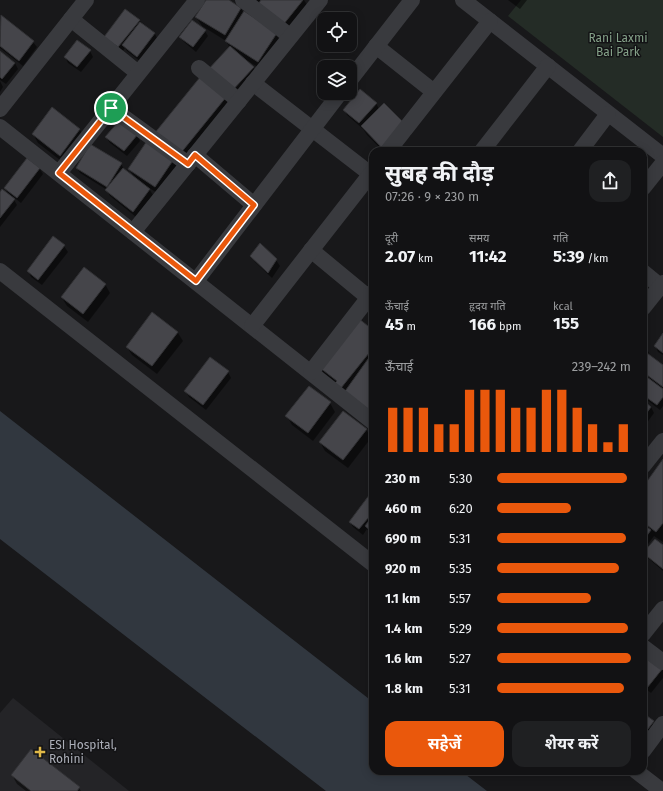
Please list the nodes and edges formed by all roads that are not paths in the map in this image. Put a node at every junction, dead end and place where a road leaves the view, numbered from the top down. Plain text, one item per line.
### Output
1 (86, 0) edge
2 (196, 0) edge
3 (243, 0) edge
4 (320, 0) edge
5 (412, 0) edge
6 (463, 0) edge
7 (71, 19) junction
8 (490, 21) junction
9 (290, 36) junction
10 (376, 46) junction
11 (548, 66) junction
12 (199, 68) dead end
13 (357, 71) edge
14 (138, 74) junction
15 (253, 83) junction
16 (434, 92) junction
17 (239, 100) junction
18 (335, 100) edge
19 (111, 108) junction
20 (0, 109) edge
21 (608, 114) junction
22 (0, 127) edge
23 (313, 129) junction
24 (391, 147) edge
25 (490, 147) edge
26 (583, 147) edge
27 (663, 156) edge
28 (192, 159) junction
29 (663, 163) edge
30 (369, 171) edge
31 (59, 173) junction
32 (369, 177) edge
33 (647, 183) edge
34 (254, 205) junction
35 (133, 232) junction
36 (311, 250) junction
37 (0, 270) edge
38 (647, 275) edge
39 (196, 281) junction
40 (662, 285) edge
41 (369, 294) edge
42 (369, 298) edge
43 (647, 303) edge
44 (252, 326) junction
45 (311, 372) junction
46 (369, 418) edge
47 (663, 441) edge
48 (647, 461) edge
49 (369, 561) edge
50 (663, 609) edge
51 (647, 629) edge
52 (647, 650) edge
53 (663, 662) edge
54 (663, 724) edge
55 (647, 746) edge
56 (641, 775) edge
57 (662, 791) edge

1 - 7 street
2 - 14 street
3 - 9 street
4 - 9 street
5 - 10 street
6 - 8 street
7 - 14 street
7 - 20 street
8 - 11 street
8 - 16 street
9 - 15 street
10 - 13 street
10 - 16 street
11 - 21 street
11 - 25 street
12 - 17 street
14 - 19 street
15 - 17 street
15 - 23 street
16 - 24 street
17 - 28 street
18 - 23 street
19 - 28 street
19 - 31 street
21 - 26 street
21 - 27 street
22 - 31 street
23 - 30 street
23 - 34 street
28 - 34 street
28 - 35 street
29 - 33 street
31 - 35 street
32 - 36 street
34 - 39 street
35 - 39 street
36 - 41 street
36 - 44 street
37 - 49 street
38 - 40 street
39 - 44 street
40 - 43 street
42 - 45 street
44 - 45 street
45 - 46 street
47 - 48 street
50 - 51 street
52 - 53 street
54 - 55 street
56 - 57 street

